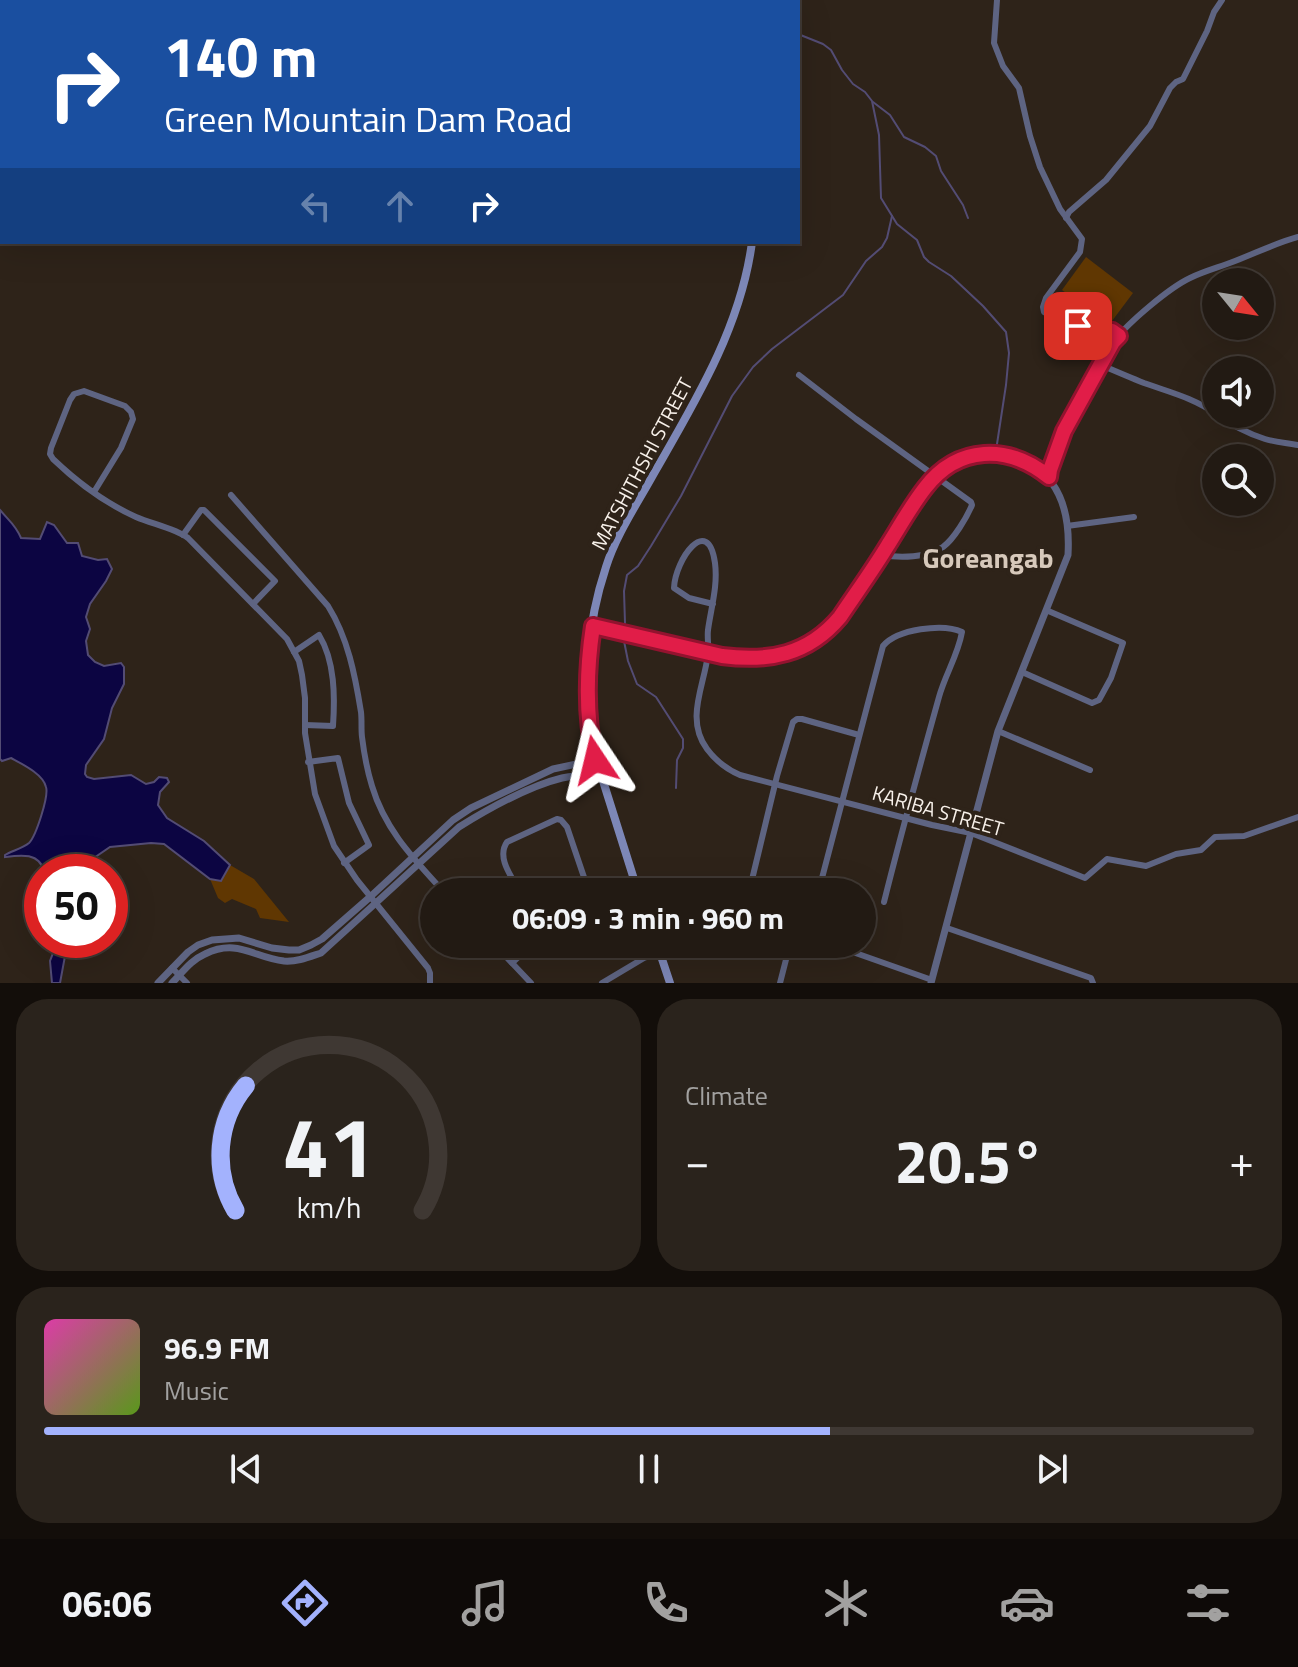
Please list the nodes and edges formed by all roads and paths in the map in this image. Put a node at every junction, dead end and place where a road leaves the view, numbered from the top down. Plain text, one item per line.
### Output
1 (997, 0) edge
2 (1222, 0) edge
3 (1066, 218) junction
4 (1298, 237) edge
5 (752, 244) edge
6 (1119, 336) junction
7 (1101, 365) junction
8 (799, 375) dead end
9 (1202, 404) edge
10 (1241, 428) edge
11 (1298, 445) edge
12 (935, 476) junction
13 (1049, 477) junction
14 (94, 492) junction
15 (231, 495) dead end
16 (1134, 517) dead end
17 (1067, 526) junction
18 (183, 535) junction
19 (882, 555) junction
20 (253, 604) junction
21 (713, 604) junction
22 (1046, 610) junction
23 (593, 626) junction
24 (294, 652) junction
25 (709, 653) junction
26 (1022, 672) junction
27 (305, 725) junction
28 (998, 731) junction
29 (859, 735) junction
30 (595, 760) junction
31 (308, 762) junction
32 (1090, 770) dead end
33 (600, 775) junction
34 (775, 785) junction
35 (843, 801) junction
36 (1298, 817) edge
37 (905, 818) junction
38 (971, 833) junction
39 (411, 858) junction
40 (344, 863) junction
41 (418, 865) junction
42 (431, 878) edge
43 (513, 878) edge
44 (584, 878) edge
45 (633, 878) edge
46 (752, 878) edge
47 (822, 878) dead end
48 (373, 901) junction
49 (884, 902) dead end
50 (947, 928) junction
51 (507, 958) edge
52 (517, 958) edge
53 (644, 958) edge
54 (661, 958) edge
55 (786, 958) edge
56 (869, 958) edge
57 (512, 963) junction
58 (172, 968) junction
59 (179, 976) junction
60 (932, 981) edge
61 (158, 983) edge
62 (172, 983) edge
63 (187, 983) edge
64 (430, 983) edge
65 (531, 983) edge
66 (602, 983) edge
67 (670, 983) edge
68 (780, 983) edge
69 (1093, 983) edge

1 - 3 street
2 - 3 street
3 - 6 street
4 - 6 street
5 - 23 main road, MATSHITHSHI STREET
6 - 7 street
7 - 9 street
7 - 13 street
8 - 12 street
10 - 11 street
12 - 13 street
12 - 19 street
12 - 19 street
13 - 17 street
14 - 14 street
14 - 18 street
15 - 39 street
16 - 17 street
17 - 22 street
18 - 20 street
18 - 20 street
19 - 25 street
20 - 24 street
21 - 21 street, KARIBA STREET
21 - 25 street, KARIBA STREET
22 - 26 street
22 - 26 street
23 - 25 street
23 - 30 main road, MATSHITHSHI STREET
24 - 27 street
24 - 27 street
25 - 34 street, KARIBA STREET
26 - 28 street
27 - 31 street
28 - 32 street
28 - 38 street
29 - 34 street
29 - 35 street
29 - 37 street
30 - 33 main road, MATSHITHSHI STREET
30 - 39 street
31 - 40 street
31 - 40 street
33 - 41 street
33 - 45 main road, MATSHITHSHI STREET
34 - 35 street, KARIBA STREET
34 - 46 street
35 - 37 street, KARIBA STREET
35 - 47 street
36 - 38 street, KARIBA STREET
37 - 38 street, KARIBA STREET
37 - 49 street
38 - 50 street
39 - 41 street
39 - 48 street
40 - 48 street
41 - 42 street
41 - 48 street
43 - 44 street
48 - 58 street
48 - 59 street
48 - 64 street
50 - 60 street
50 - 69 street
51 - 57 street
52 - 57 street
53 - 66 street
54 - 67 main road
55 - 68 street
56 - 60 street
57 - 65 street
58 - 59 street
58 - 61 street
59 - 62 street
59 - 63 street

